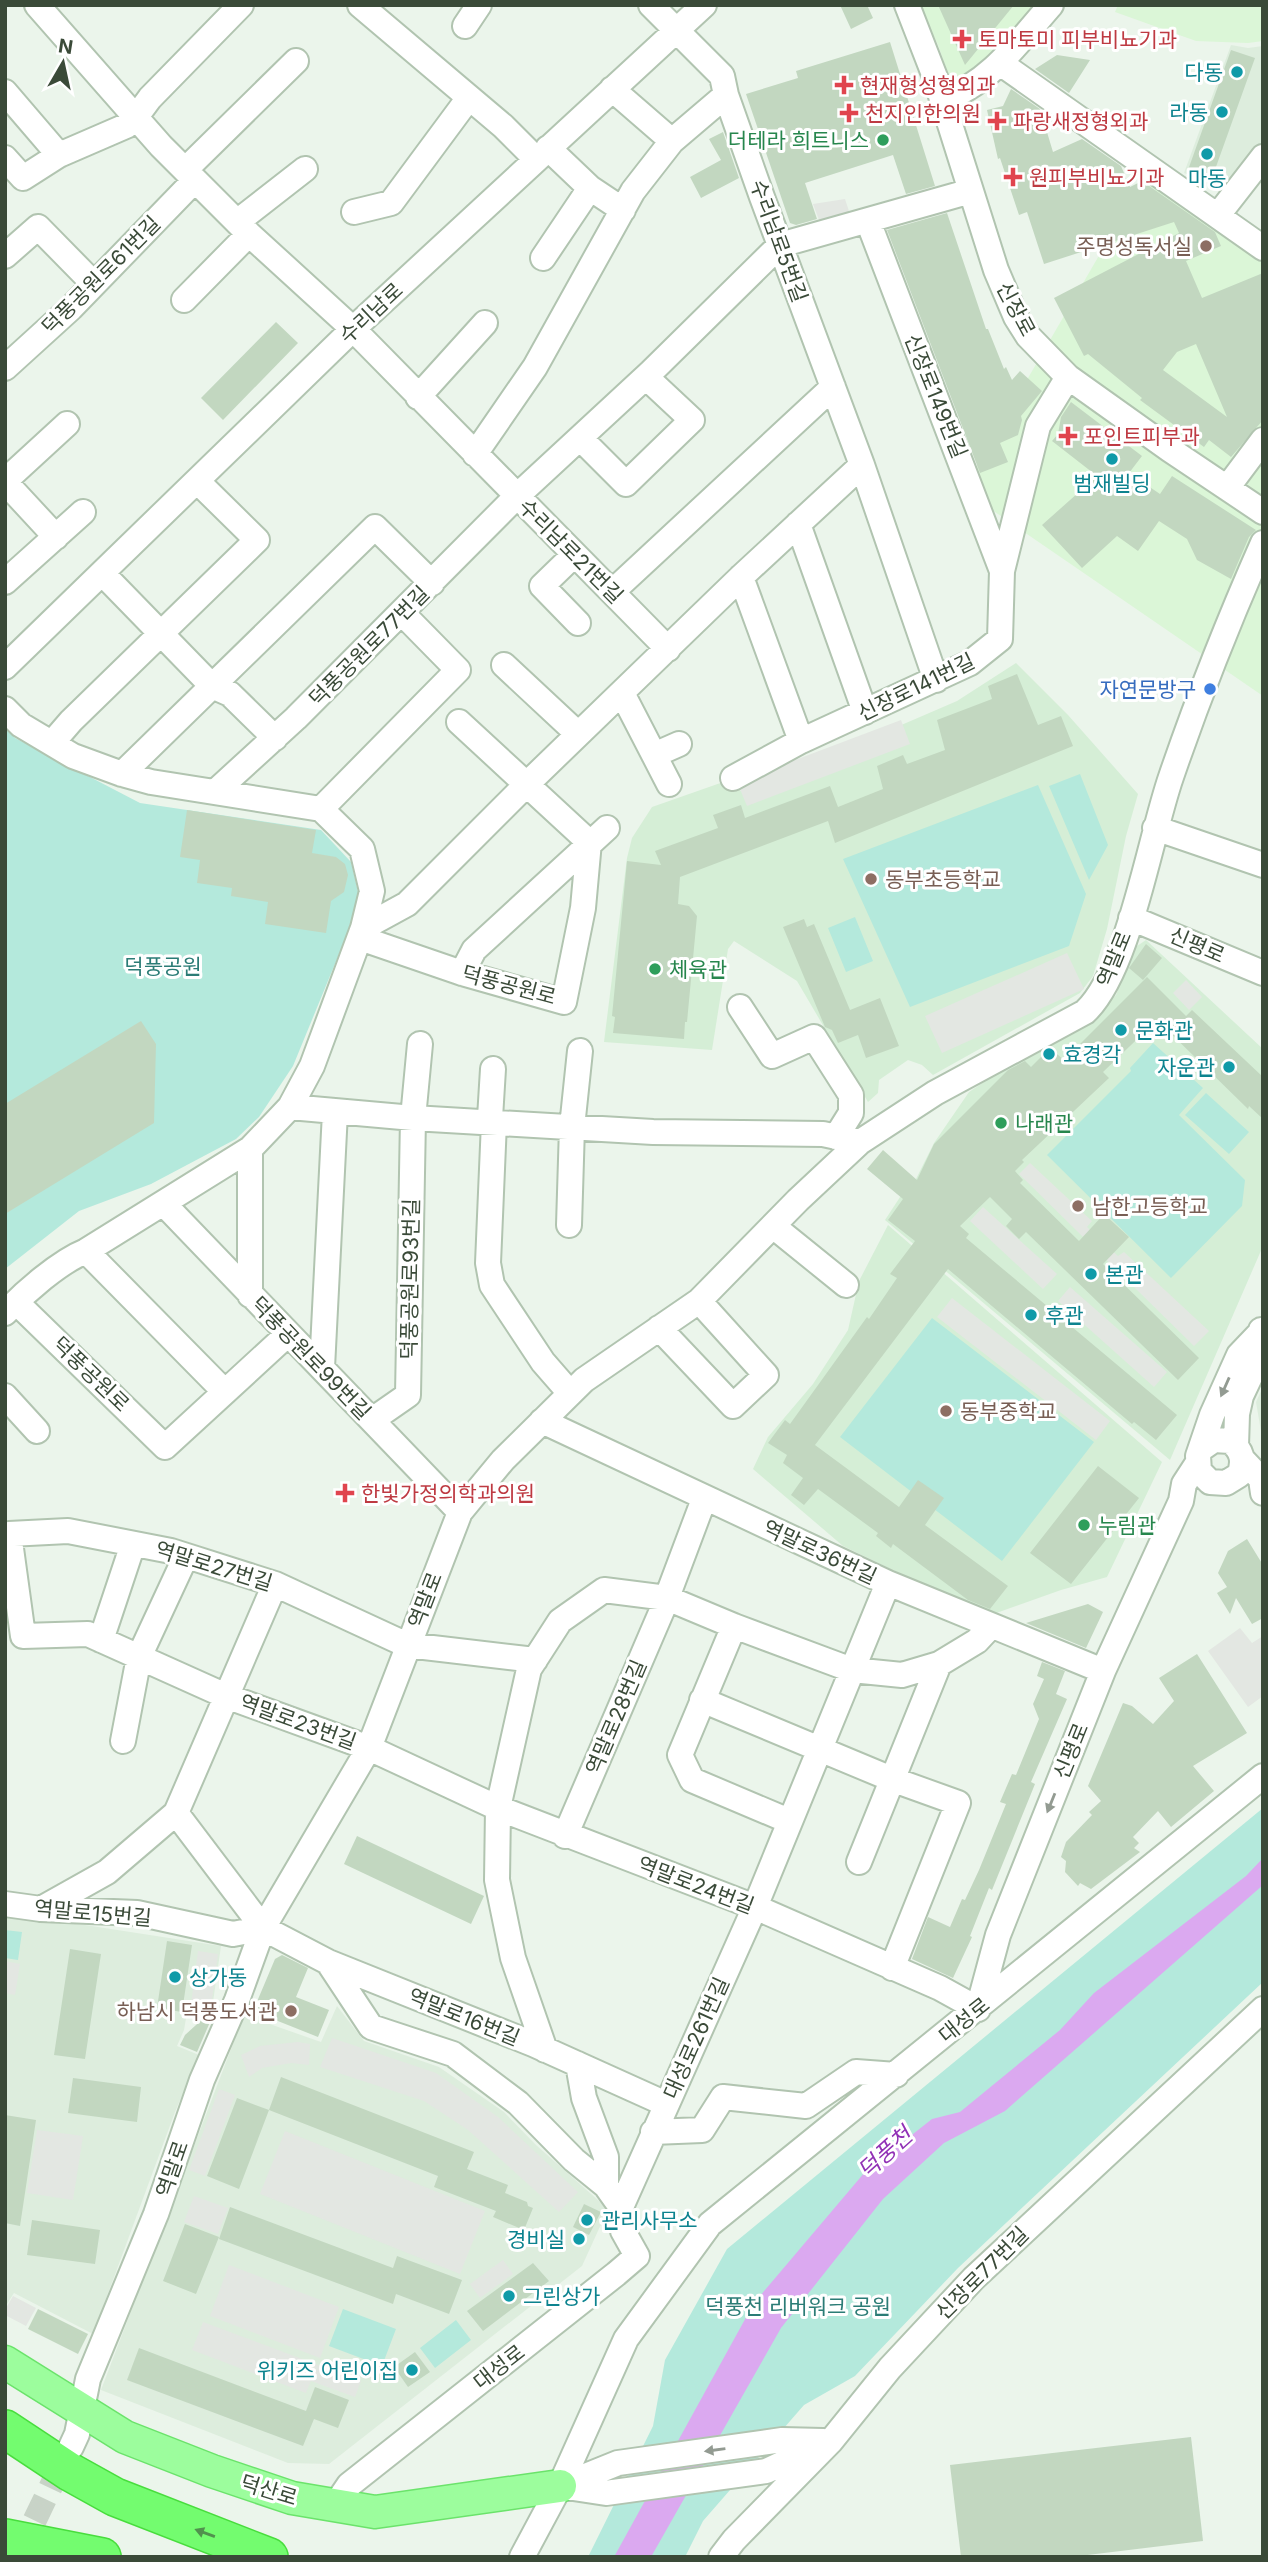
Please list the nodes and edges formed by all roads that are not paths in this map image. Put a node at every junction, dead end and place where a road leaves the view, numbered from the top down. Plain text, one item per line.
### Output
1 (37, 5) edge
2 (241, 5) edge
3 (360, 5) edge
4 (651, 5) edge
5 (704, 5) edge
6 (907, 5) edge
7 (1051, 5) edge
8 (675, 32) junction
9 (296, 61) dead end
10 (1000, 63) junction
11 (612, 89) junction
12 (5, 92) edge
13 (726, 95) junction
14 (468, 99) junction
15 (943, 99) junction
16 (136, 117) junction
17 (672, 141) junction
18 (542, 154) junction
19 (59, 155) junction
20 (1263, 157) edge
21 (5, 158) edge
22 (305, 169) dead end
23 (190, 175) junction
24 (590, 188) junction
25 (971, 191) junction
26 (623, 210) junction
27 (354, 212) dead end
28 (1218, 215) junction
29 (868, 221) junction
30 (243, 228) junction
31 (780, 245) junction
32 (1263, 248) edge
33 (5, 256) edge
34 (542, 258) dead end
35 (94, 284) junction
36 (184, 300) dead end
37 (485, 323) dead end
38 (353, 329) junction
39 (5, 368) edge
40 (646, 377) junction
41 (1068, 377) junction
42 (833, 387) junction
43 (418, 397) junction
44 (66, 424) dead end
45 (580, 439) junction
46 (1263, 440) edge
47 (475, 454) junction
48 (862, 465) junction
49 (197, 481) junction
50 (5, 482) edge
51 (1227, 488) junction
52 (517, 496) junction
53 (83, 512) dead end
54 (1263, 512) edge
55 (798, 524) junction
56 (56, 537) junction
57 (1263, 543) edge
58 (574, 555) junction
59 (1002, 572) junction
60 (102, 573) junction
61 (741, 577) junction
62 (5, 582) edge
63 (432, 583) junction
64 (612, 592) junction
65 (402, 613) junction
66 (578, 623) dead end
67 (161, 634) junction
68 (668, 649) junction
69 (504, 665) dead end
70 (5, 667) edge
71 (936, 680) junction
72 (212, 686) junction
73 (622, 693) junction
74 (5, 709) edge
75 (865, 712) junction
76 (460, 722) dead end
77 (578, 734) junction
78 (275, 738) junction
79 (801, 741) junction
80 (52, 743) junction
81 (679, 744) dead end
82 (654, 755) junction
83 (122, 774) junction
84 (733, 778) dead end
85 (528, 783) junction
86 (669, 784) dead end
87 (216, 791) junction
88 (321, 809) junction
89 (1155, 828) junction
90 (598, 835) junction
91 (1263, 865) edge
92 (1131, 918) junction
93 (362, 933) junction
94 (462, 973) junction
95 (1263, 973) edge
96 (740, 1007) dead end
97 (421, 1044) dead end
98 (580, 1051) dead end
99 (493, 1069) dead end
100 (290, 1107) junction
101 (335, 1112) junction
102 (413, 1118) junction
103 (494, 1122) junction
104 (572, 1127) junction
105 (848, 1139) junction
106 (250, 1149) junction
107 (163, 1203) junction
108 (569, 1225) dead end
109 (773, 1226) junction
110 (86, 1251) junction
111 (846, 1285) dead end
112 (250, 1295) junction
113 (699, 1301) junction
114 (11, 1307) edge
115 (659, 1328) junction
116 (1261, 1330) edge
117 (288, 1334) junction
118 (322, 1368) junction
119 (225, 1392) junction
120 (570, 1393) junction
121 (5, 1396) edge
122 (372, 1420) junction
123 (542, 1421) junction
124 (37, 1431) dead end
125 (1239, 1453) junction
126 (1199, 1456) junction
127 (1222, 1484) junction
128 (1263, 1493) edge
129 (704, 1499) junction
130 (1263, 1499) edge
131 (1181, 1501) junction
132 (460, 1512) junction
133 (133, 1544) junction
134 (186, 1556) junction
135 (888, 1583) junction
136 (275, 1584) junction
137 (667, 1598) junction
138 (734, 1626) junction
139 (991, 1626) junction
140 (23, 1636) joint
141 (101, 1640) junction
142 (407, 1645) junction
143 (139, 1657) junction
144 (535, 1660) junction
145 (939, 1664) junction
146 (852, 1670) junction
147 (1103, 1671) junction
148 (226, 1696) junction
149 (702, 1700) junction
150 (122, 1741) dead end
151 (369, 1748) junction
152 (819, 1749) junction
153 (1263, 1776) edge
154 (894, 1780) junction
155 (498, 1808) junction
156 (176, 1813) junction
157 (789, 1821) junction
158 (565, 1836) junction
159 (859, 1862) dead end
160 (5, 1904) edge
161 (755, 1907) junction
162 (41, 1909) junction
163 (263, 1928) junction
164 (328, 1962) junction
165 (891, 1968) junction
166 (978, 2008) junction
167 (1263, 2008) edge
168 (545, 2049) junction
169 (578, 2064) junction
170 (896, 2075) junction
171 (666, 2104) junction
172 (653, 2132) junction
173 (606, 2186) junction
174 (621, 2207) junction
175 (637, 2256) junction
176 (674, 2272) junction
177 (5, 2361) edge
178 (82, 2410) junction
179 (5, 2429) edge
180 (831, 2441) junction
181 (71, 2447) tunnel mouth
182 (560, 2486) junction
183 (334, 2507) junction
184 (5, 2538) edge
185 (102, 2557) edge
186 (269, 2557) edge
187 (522, 2557) edge
188 (722, 2557) edge

1 - 16 street, 수리남로21번길
2 - 16 street
3 - 14 street
4 - 8 street, 수리남로5번길
5 - 8 street, 수리남로
6 - 15 street, 신장로
7 - 10 street
8 - 11 street, 수리남로
8 - 13 street, 수리남로5번길
9 - 23 street, 덕풍공원로61번길
10 - 15 street
10 - 28 street
11 - 17 street
11 - 18 street, 수리남로
12 - 19 street
13 - 17 street
13 - 31 street, 수리남로5번길
14 - 18 street
14 - 27 street
15 - 25 street, 신장로
16 - 19 street
16 - 23 street, 수리남로21번길
17 - 26 street
18 - 24 street
18 - 38 street, 수리남로
19 - 21 street
20 - 28 street
22 - 30 street
23 - 30 street, 수리남로21번길
23 - 35 street, 덕풍공원로61번길
24 - 26 street
24 - 34 street
25 - 29 street
25 - 41 street, 신장로
26 - 47 street
28 - 32 street
29 - 31 street
29 - 59 street, 신장로149번길
30 - 36 street
30 - 38 street, 수리남로21번길
31 - 40 street
31 - 42 street, 수리남로5번길
33 - 35 street
35 - 39 street, 덕풍공원로61번길
37 - 43 street
38 - 43 street, 수리남로21번길
38 - 49 street, 수리남로
40 - 45 street
40 - 45 street
41 - 51 street, 신장로
41 - 59 street, 신장로141번길
42 - 48 street, 수리남로5번길
42 - 64 street
43 - 47 street, 수리남로21번길
44 - 50 street
45 - 52 street
46 - 51 street
47 - 52 street, 수리남로21번길
48 - 55 street
48 - 71 street, 수리남로5번길
49 - 60 street, 수리남로
49 - 67 street
50 - 56 street
51 - 54 street, 신장로
52 - 58 street, 수리남로21번길
52 - 63 street, 덕풍공원로77번길
53 - 56 street
55 - 61 street
55 - 75 street
56 - 62 street
57 - 89 street, 역말로
58 - 64 street, 수리남로21번길
58 - 66 street
59 - 71 street, 신장로141번길
60 - 67 street
60 - 70 street, 수리남로
61 - 68 street
61 - 79 street
63 - 65 street, 덕풍공원로77번길
63 - 72 street
64 - 68 street, 수리남로21번길
65 - 78 street, 덕풍공원로77번길
65 - 88 street
67 - 72 street
67 - 80 street
68 - 73 street
69 - 77 street
71 - 75 street, 신장로141번길
72 - 78 street
72 - 83 street
73 - 77 street
73 - 82 street
74 - 80 street
75 - 79 street, 신장로141번길
76 - 85 street
77 - 85 street
78 - 87 street, 덕풍공원로77번길
79 - 84 street, 신장로141번길
80 - 83 street
81 - 82 street
82 - 86 street
83 - 87 street
85 - 90 street
85 - 93 street
87 - 88 street
88 - 93 street, 덕풍공원로
89 - 91 street
89 - 92 street, 역말로
90 - 94 street
90 - 94 street, 덕풍공원로
92 - 95 street, 신평로
92 - 105 street, 역말로
93 - 94 street, 덕풍공원로
93 - 100 street, 덕풍공원로
96 - 105 street
97 - 102 street
98 - 104 street
99 - 103 street
100 - 101 street
100 - 106 street, 덕풍공원로
101 - 102 street
101 - 118 street
102 - 103 street
102 - 122 street, 덕풍공원로93번길
103 - 104 street
103 - 120 street
104 - 105 street
104 - 108 street
105 - 109 street, 역말로
106 - 107 street, 덕풍공원로
106 - 112 street
107 - 110 street, 덕풍공원로
107 - 112 street, 덕풍공원로99번길
109 - 111 street
109 - 113 street, 역말로
110 - 114 street, 덕풍공원로
110 - 119 street
112 - 117 street, 덕풍공원로99번길
113 - 115 street, 역말로
113 - 115 street
114 - 119 street, 덕풍공원로
115 - 120 street, 역말로
116 - 125 street, 신평로
116 -> 126 street, 신평로
117 - 118 street, 덕풍공원로99번길
117 - 119 street
118 - 122 street, 덕풍공원로99번길
120 - 123 street, 역말로
121 - 124 street
122 - 132 street, 덕풍공원로99번길
123 - 129 street, 역말로36번길
123 - 132 street, 역말로
125 - 126 street
125 - 127 street
125 - 128 street
126 - 127 street
126 - 131 street, 신평로
127 - 130 street
127 - 131 street
129 - 135 street, 역말로36번길
129 - 137 street, 역말로28번길
131 - 147 street, 신평로
132 - 142 street, 역말로
133 - 134 street, 역말로27번길
133 - 140 street, 역말로27번길
133 - 141 street
134 - 136 street, 역말로27번길
134 - 143 street
135 - 139 street, 역말로36번길
135 - 146 street, 대성로261번길
136 - 142 street, 역말로27번길
136 - 148 street, 역말로23번길
137 - 138 street
137 - 144 street
137 - 158 street, 역말로28번길
138 - 146 street
138 - 149 street
139 - 145 street
139 - 147 street, 역말로36번길
140 - 141 street, 역말로23번길
141 - 143 street, 역말로23번길
142 - 144 street
142 - 151 street, 역말로
143 - 148 street, 역말로23번길
143 - 150 street
144 - 155 street
145 - 146 street
145 - 154 street
146 - 152 street, 대성로261번길
147 -> 166 street, 신평로
148 - 151 street, 역말로23번길
148 - 156 street
149 - 152 street
149 - 157 street
151 - 155 street, 역말로24번길
151 - 163 street, 역말로
152 - 154 street
152 - 157 street, 대성로261번길
153 - 166 street, 대성로
154 - 159 street
154 - 165 street
155 - 158 street, 역말로24번길
155 - 168 street
156 - 162 street
156 - 163 street
157 - 161 street, 대성로261번길
158 - 161 street, 역말로24번길
160 - 162 street, 역말로15번길
161 - 165 street, 역말로24번길
161 - 171 street, 대성로261번길
162 - 163 street, 역말로15번길
163 - 164 street, 역말로16번길
163 - 178 street, 역말로
164 - 168 street, 역말로16번길
164 - 173 street
165 - 166 street, 역말로24번길
166 - 170 street, 대성로
167 - 180 street, 신장로77번길
168 - 169 street, 역말로16번길
169 - 171 street, 역말로16번길
169 - 173 street
170 - 172 street
170 - 176 street, 대성로
171 - 172 street, 대성로261번길
172 - 174 street, 대성로261번길
173 - 174 street
174 - 175 street
175 - 176 street
175 - 183 street, 대성로
176 - 182 street, 대성로
177 - 178 main road, 덕산로
178 - 181 street, 역말로
178 - 183 main road, 덕산로
186 -> 179 highway
180 -> 182 street
180 - 182 street
180 - 188 street, 신장로77번길
182 - 183 main road, 덕산로
182 - 187 street, 대성로
184 - 185 highway

